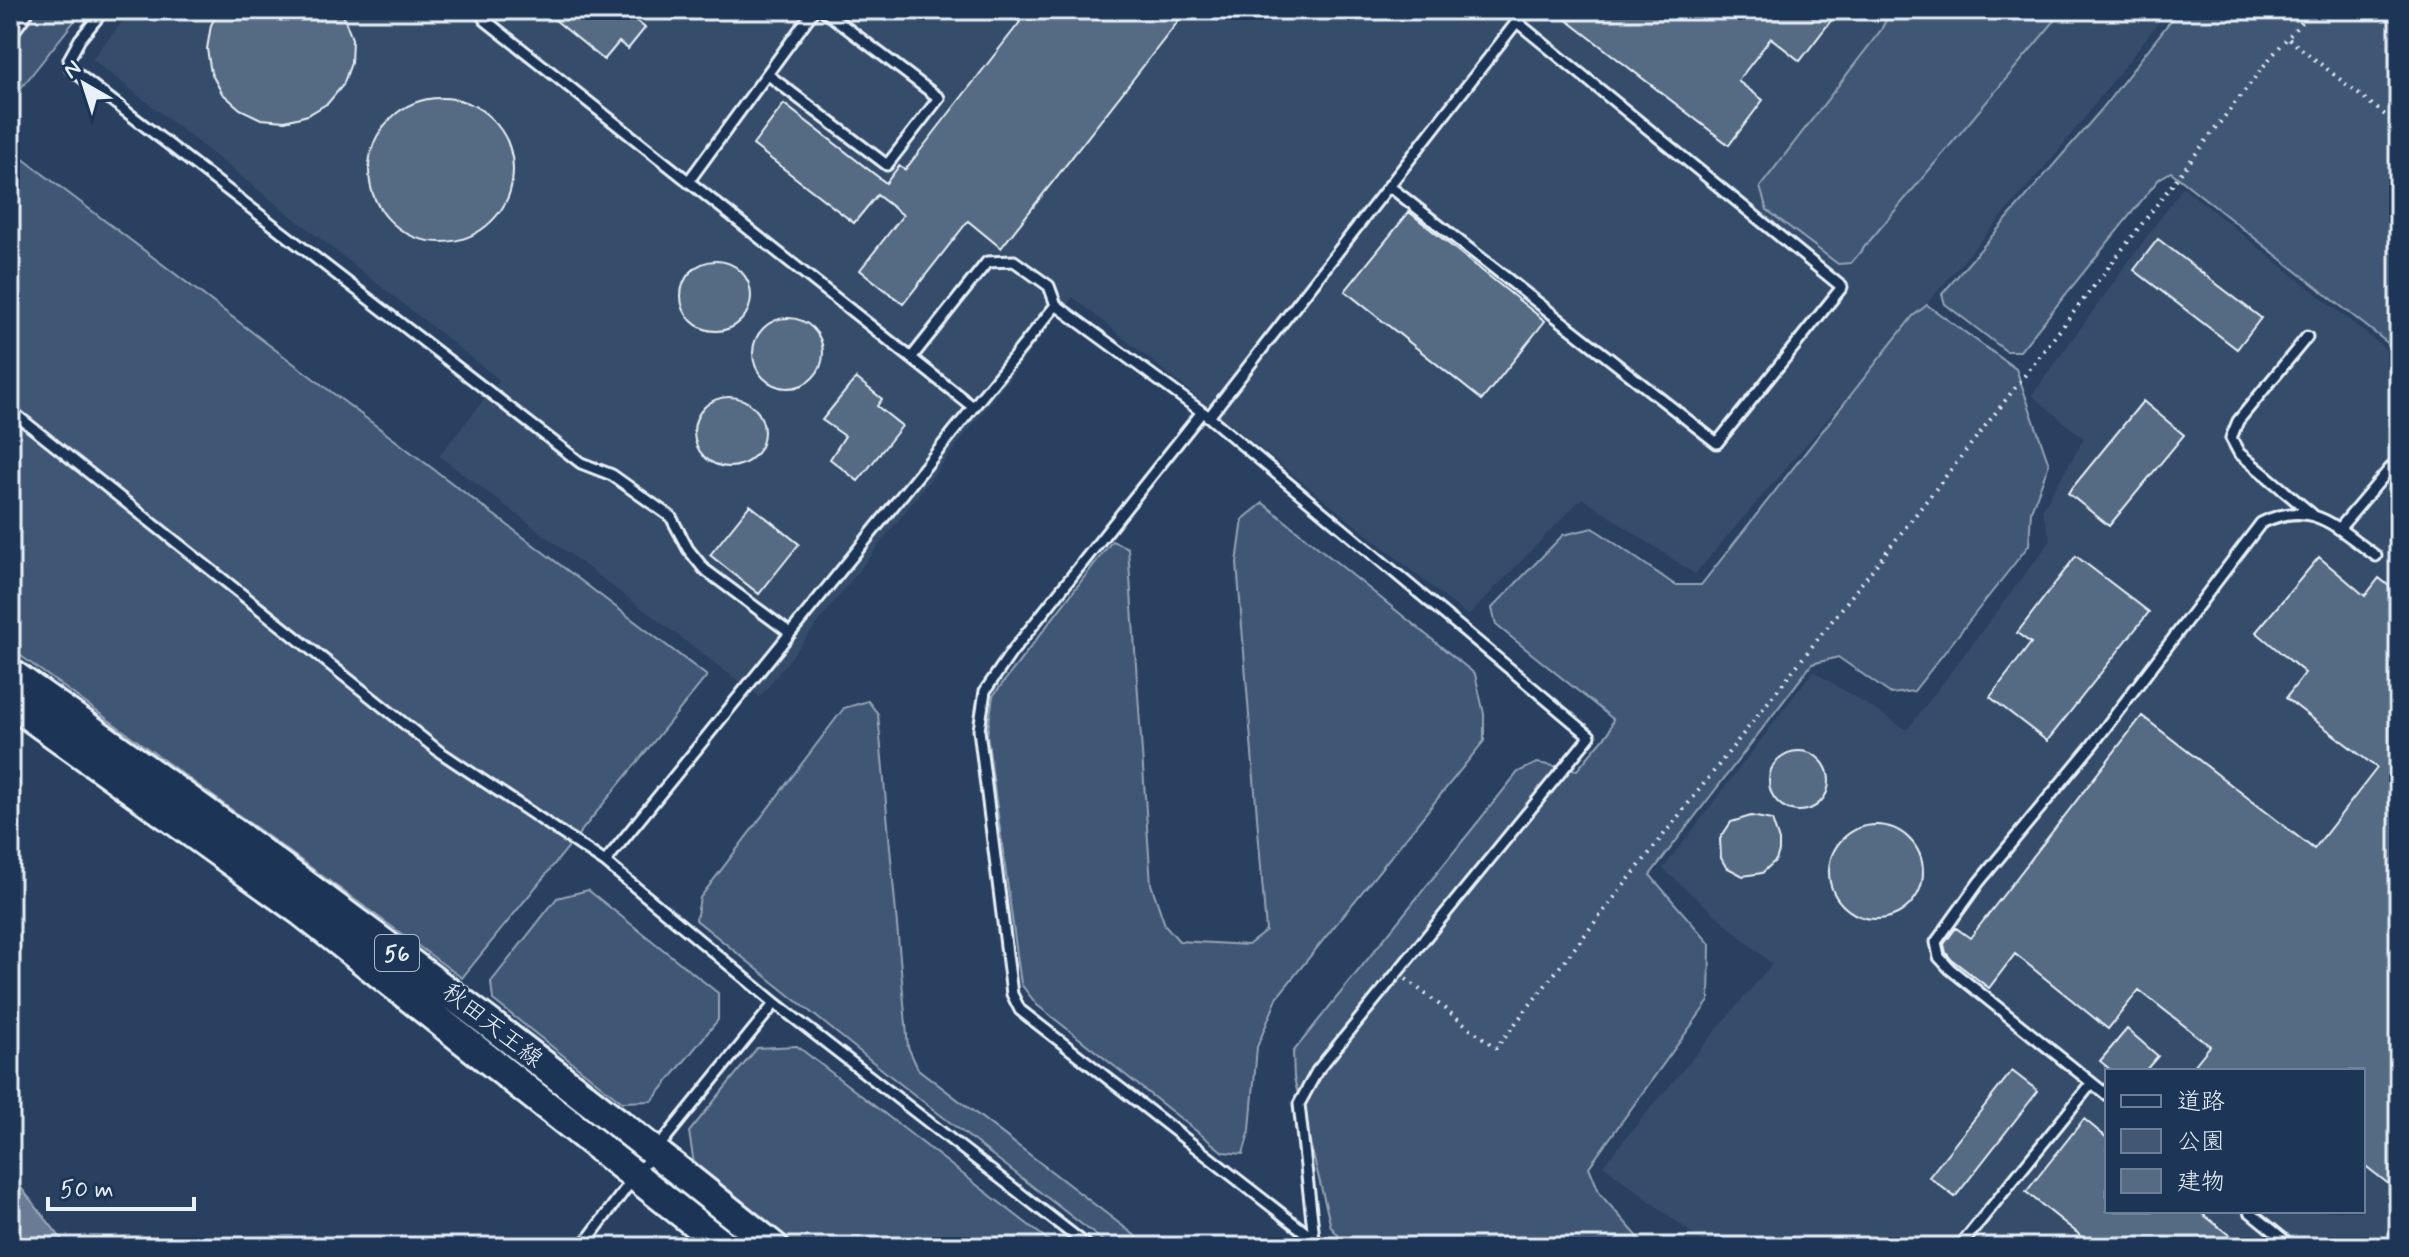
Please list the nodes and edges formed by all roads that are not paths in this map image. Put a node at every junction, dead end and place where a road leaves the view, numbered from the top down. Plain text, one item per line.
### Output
1 (24, 10) edge
2 (104, 10) edge
3 (478, 10) edge
4 (814, 10) edge
5 (823, 10) edge
6 (1526, 10) edge
7 (1517, 22) junction
8 (10, 29) edge
9 (767, 74) junction
10 (688, 182) junction
11 (1389, 186) junction
12 (1056, 305) junction
13 (2307, 337) dead end
14 (911, 358) junction
15 (973, 407) junction
16 (10, 410) edge
17 (1205, 414) junction
18 (2399, 458) edge
19 (2312, 514) junction
20 (2339, 529) junction
21 (2376, 556) dead end
22 (790, 633) junction
23 (10, 673) edge
24 (10, 702) edge
25 (605, 862) junction
26 (775, 1003) junction
27 (2091, 1084) junction
28 (2105, 1094) edge
29 (655, 1151) junction
30 (635, 1176) junction
31 (2251, 1213) edge
32 (1315, 1243) edge
33 (582, 1247) edge
34 (725, 1247) edge
35 (774, 1247) edge
36 (1089, 1247) edge
37 (1324, 1247) edge
38 (1965, 1247) edge
39 (2293, 1247) edge

1 - 8 street
2 - 22 lane
3 - 10 lane
4 - 9 lane
5 - 9 lane
6 - 7 lane
7 - 11 lane
7 - 11 lane
9 - 10 lane
10 - 14 lane
11 - 17 lane
12 - 14 lane
12 - 15 lane
12 - 17 lane
13 - 19 lane
14 - 15 lane
15 - 22 lane
16 - 25 lane
17 - 32 lane
17 - 32 lane
18 - 20 lane
19 - 20 lane
19 - 27 lane
20 - 21 lane
22 - 25 lane
23 - 29 main road, 秋田天王線 / 56
24 - 30 main road, 秋田天王線 / 56
25 - 26 lane
26 - 29 lane
26 - 36 lane
27 - 28 lane
27 - 38 lane
29 - 30 lane
29 - 35 main road, 秋田天王線 / 56
30 - 33 lane
30 - 34 main road, 秋田天王線 / 56
31 - 39 lane
32 - 37 lane

